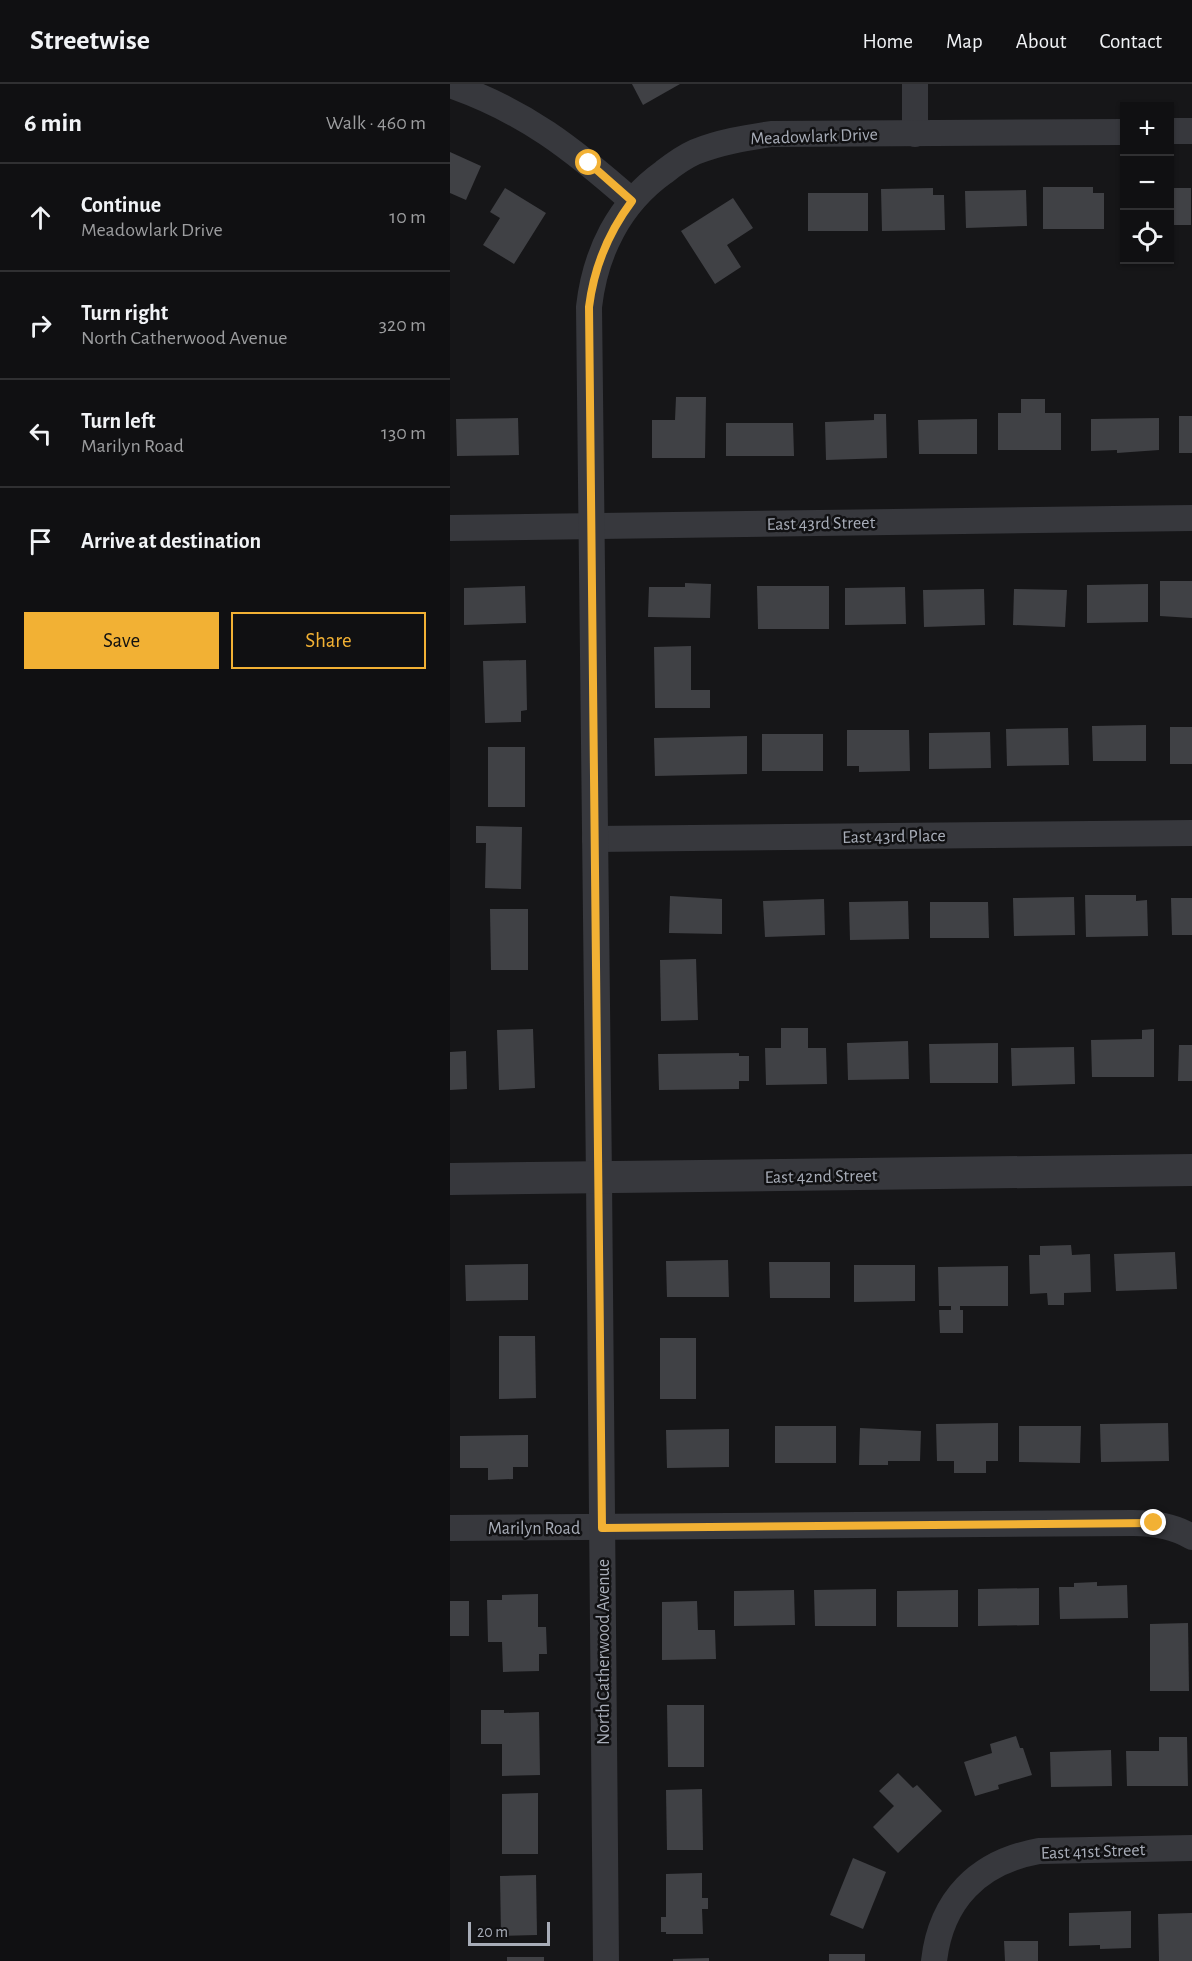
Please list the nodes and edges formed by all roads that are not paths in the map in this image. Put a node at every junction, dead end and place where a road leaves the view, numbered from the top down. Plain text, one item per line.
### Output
1 (915, 84) edge
2 (450, 85) edge
3 (1174, 131) edge
4 (1192, 131) edge
5 (1120, 132) edge
6 (915, 134) junction
7 (632, 201) junction
8 (1192, 518) edge
9 (592, 526) junction
10 (450, 528) edge
11 (1192, 833) edge
12 (595, 839) junction
13 (1192, 1170) edge
14 (450, 1179) edge
15 (599, 1179) junction
16 (450, 1528) edge
17 (602, 1528) junction
18 (1192, 1537) edge
19 (1192, 1848) edge
20 (606, 1961) edge
21 (934, 1961) edge

1 - 6 street
2 - 7 street
3 - 4 street
5 - 6 street, Meadowlark Drive
6 - 7 street, Meadowlark Drive
7 - 9 street, North Catherwood Avenue
8 - 9 street, East 43rd Street
9 - 10 street, East 43rd Street
9 - 12 street, North Catherwood Avenue
11 - 12 street, East 43rd Place
12 - 15 street, North Catherwood Avenue
13 - 15 street, East 42nd Street
14 - 15 street, East 42nd Street
15 - 17 street, North Catherwood Avenue
16 - 17 street, Marilyn Road
17 - 18 street, Marilyn Road
17 - 20 street, North Catherwood Avenue
19 - 21 street, East 41st Street

